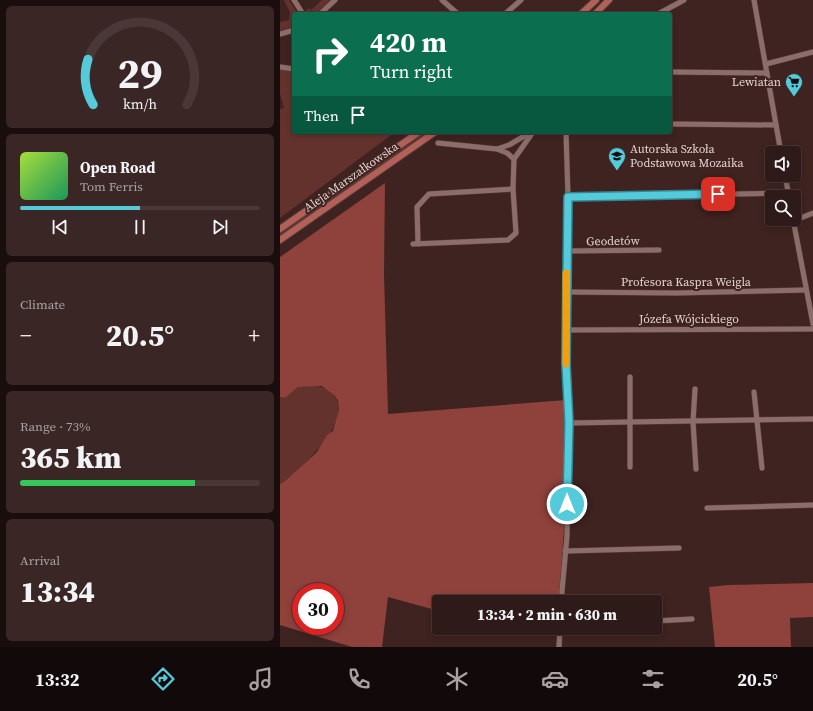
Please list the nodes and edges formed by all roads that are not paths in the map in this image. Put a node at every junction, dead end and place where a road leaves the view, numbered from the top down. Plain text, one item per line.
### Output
1 (294, 0) edge
2 (335, 0) edge
3 (442, 0) edge
4 (521, 0) edge
5 (596, 0) edge
6 (609, 0) edge
7 (684, 0) edge
8 (754, 0) edge
9 (302, 12) edge
10 (322, 12) edge
11 (456, 12) edge
12 (508, 12) edge
13 (583, 12) edge
14 (597, 12) edge
15 (662, 12) edge
16 (292, 31) edge
17 (280, 34) edge
18 (813, 52) edge
19 (766, 64) junction
20 (280, 67) edge
21 (292, 69) edge
22 (672, 72) edge
23 (768, 73) junction
24 (672, 124) edge
25 (776, 125) junction
26 (416, 134) edge
27 (432, 134) edge
28 (529, 134) edge
29 (531, 134) edge
30 (566, 134) edge
31 (438, 143) dead end
32 (780, 146) edge
33 (497, 149) junction
34 (514, 160) junction
35 (513, 189) junction
36 (765, 195) edge
37 (568, 197) junction
38 (813, 212) edge
39 (801, 217) edge
40 (794, 226) edge
41 (280, 229) edge
42 (280, 240) edge
43 (659, 250) dead end
44 (567, 251) junction
45 (806, 290) junction
46 (566, 292) junction
47 (811, 300) edge
48 (813, 324) edge
49 (813, 329) edge
50 (566, 330) junction
51 (630, 377) dead end
52 (694, 390) dead end
53 (754, 392) dead end
54 (813, 419) edge
55 (756, 421) junction
56 (631, 422) junction
57 (693, 422) junction
58 (569, 423) junction
59 (630, 467) dead end
60 (762, 468) dead end
61 (696, 469) dead end
62 (813, 505) edge
63 (707, 508) dead end
64 (679, 548) dead end
65 (565, 551) junction
66 (562, 595) edge
67 (692, 619) dead end
68 (662, 620) edge
69 (560, 635) edge
70 (559, 647) edge

1 - 9 street
2 - 10 street
3 - 11 street
4 - 12 street
5 - 13 main road
6 - 14 main road
7 - 15 street
8 - 19 street
16 - 17 street
18 - 19 street
19 - 23 street
20 - 21 street
22 - 23 street
23 - 25 street
24 - 25 street
25 - 32 street
26 - 41 main road, Aleja Marszałkowska
27 - 42 main road, Aleja Marszałkowska
28 - 33 street
29 - 34 street
30 - 37 street
31 - 33 street
33 - 34 street
34 - 35 street
35 - 35 street
36 - 37 street
37 - 44 street
38 - 39 street
40 - 45 street
43 - 44 street, Geodetów
44 - 46 street
45 - 46 street, Profesora Kaspra Weigla
45 - 47 street
46 - 50 street
47 - 48 street
49 - 50 street, Józefa Wójcickiego
50 - 58 street
51 - 56 street
52 - 57 street
53 - 55 street
54 - 55 street
55 - 57 street
55 - 60 street
56 - 57 street
56 - 58 street
56 - 59 street
57 - 61 street
58 - 65 street
62 - 63 street
64 - 65 street
65 - 66 street
67 - 68 street
69 - 70 street

